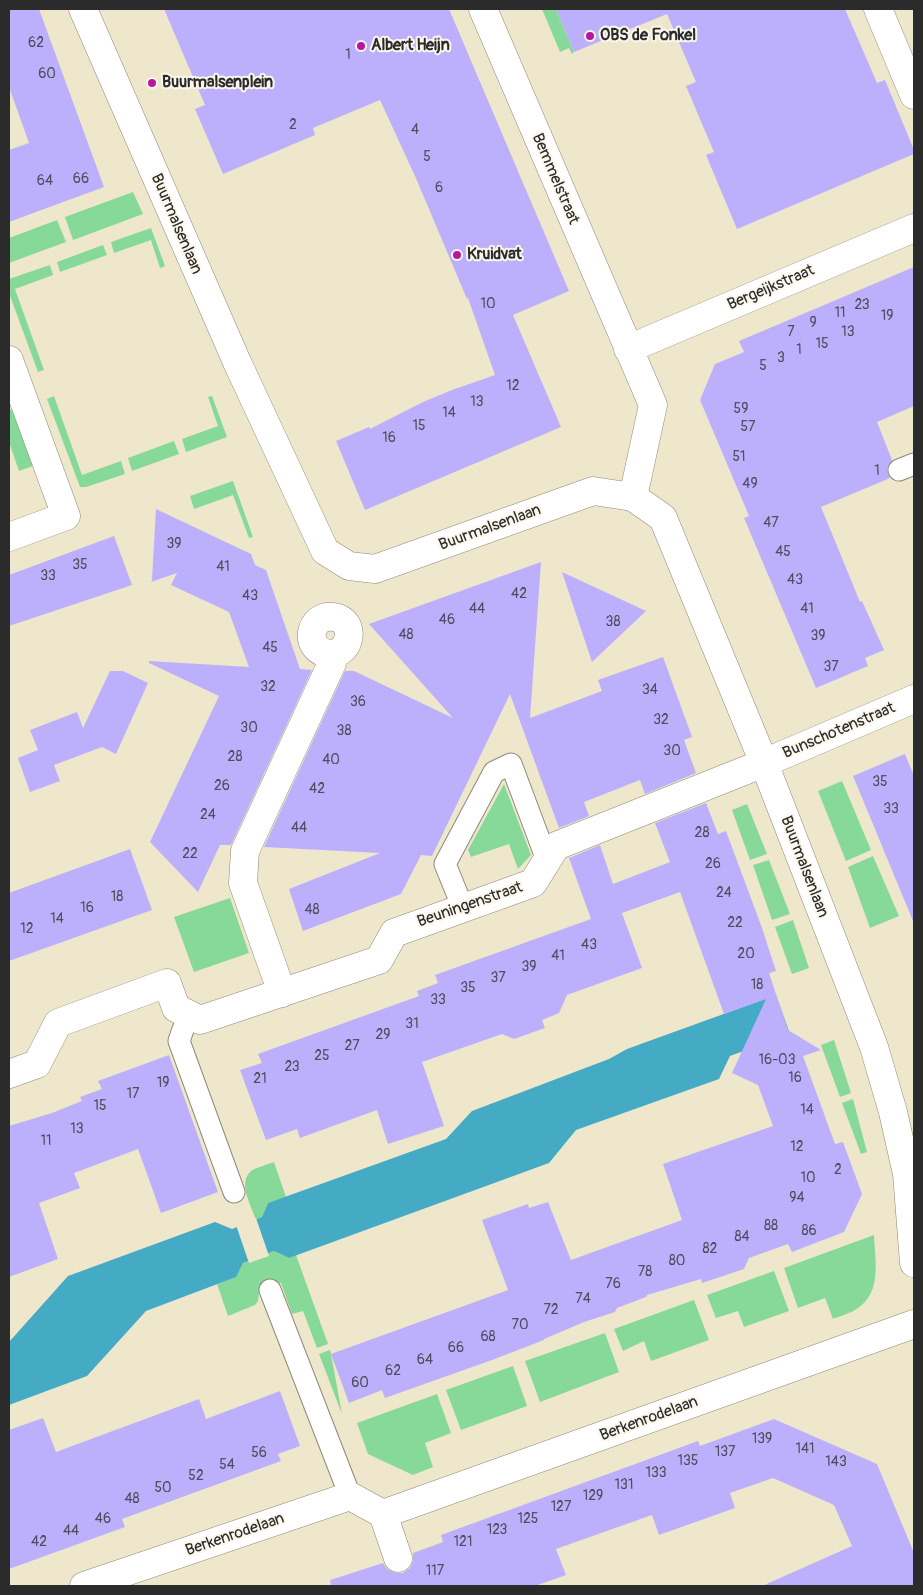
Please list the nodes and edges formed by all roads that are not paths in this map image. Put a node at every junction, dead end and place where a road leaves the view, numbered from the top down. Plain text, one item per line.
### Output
1 (83, 9) edge
2 (483, 9) edge
3 (878, 9) edge
4 (914, 95) edge
5 (914, 228) edge
6 (628, 349) junction
7 (9, 360) edge
8 (633, 497) junction
9 (9, 537) edge
10 (331, 654) dead end
11 (914, 699) edge
12 (764, 763) junction
13 (547, 860) junction
14 (463, 908) junction
15 (282, 993) junction
16 (188, 1015) junction
17 (9, 1074) edge
18 (234, 1192) dead end
19 (914, 1263) edge
20 (270, 1290) dead end
21 (914, 1324) edge
22 (350, 1496) junction
23 (383, 1514) junction
24 (398, 1558) dead end
25 (84, 1586) edge

1 - 8 street, Buurmalsenlaan
2 - 6 street, Bemmelstraat
3 - 4 street
5 - 6 street, Bergeijkstraat
6 - 8 street
7 - 9 street
8 - 12 street, Buurmalsenlaan
10 - 15 street
11 - 12 street, Bunschotenstraat
12 - 13 street, Beuningenstraat
12 - 19 street, Buurmalsenlaan
13 - 14 street, Beuningenstraat
13 - 14 lane
14 - 15 street, Beuningenstraat
15 - 16 street, Beuningenstraat
16 - 17 street
16 - 18 lane
20 - 22 lane
21 - 23 street, Berkenrodelaan
22 - 23 street
22 - 25 street, Berkenrodelaan
23 - 24 street

